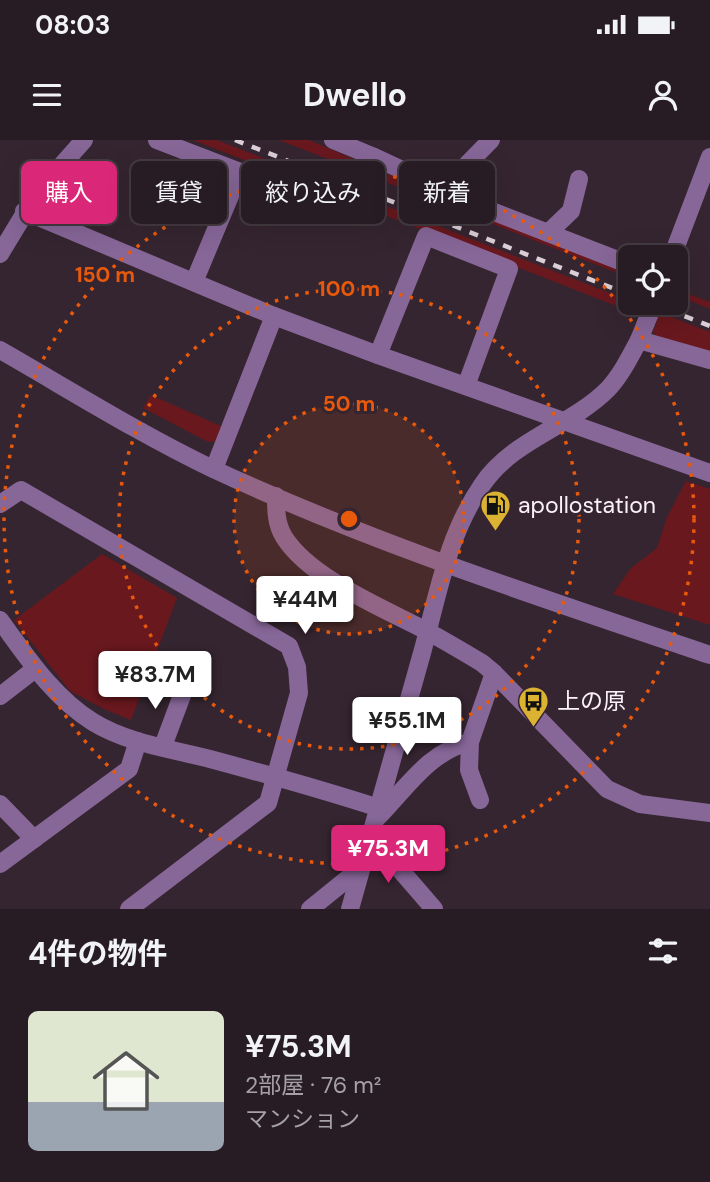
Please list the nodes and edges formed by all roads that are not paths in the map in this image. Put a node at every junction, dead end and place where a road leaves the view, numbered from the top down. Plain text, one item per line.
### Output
1 (84, 140) edge
2 (157, 140) edge
3 (333, 140) edge
4 (491, 140) edge
5 (710, 157) edge
6 (65, 161) edge
7 (470, 161) edge
8 (399, 169) edge
9 (579, 179) dead end
10 (704, 191) edge
11 (495, 212) edge
12 (21, 217) edge
13 (53, 224) edge
14 (548, 233) junction
15 (678, 245) edge
16 (0, 254) edge
17 (618, 260) edge
18 (194, 282) junction
19 (649, 315) edge
20 (274, 316) junction
21 (639, 340) junction
22 (0, 350) edge
23 (378, 355) junction
24 (710, 360) edge
25 (466, 386) junction
26 (565, 421) junction
27 (214, 469) junction
28 (710, 472) edge
29 (276, 496) junction
30 (0, 504) edge
31 (444, 565) junction
32 (0, 620) edge
33 (428, 632) junction
34 (710, 655) edge
35 (35, 669) junction
36 (494, 673) junction
37 (184, 690) dead end
38 (0, 696) edge
39 (138, 741) junction
40 (470, 742) junction
41 (163, 746) junction
42 (276, 776) junction
43 (480, 800) dead end
44 (0, 804) edge
45 (710, 813) edge
46 (375, 822) junction
47 (34, 839) junction
48 (0, 864) edge
49 (362, 867) junction
50 (129, 909) edge
51 (310, 909) edge
52 (350, 909) edge
53 (434, 909) edge

1 - 6 street
2 - 18 street
3 - 8 street
4 - 7 street
5 - 10 street
9 - 14 street
10 - 15 street
11 - 14 street
12 - 16 street
13 - 18 street
14 - 17 street
18 - 20 street
19 - 21 street, bridge
20 - 23 street
20 - 27 street
21 - 24 street
21 - 26 street
22 - 27 street
23 - 25 street
23 - 25 street
25 - 26 street
26 - 28 street
26 - 31 street
27 - 29 street
29 - 31 street
29 - 33 street
30 - 42 street
31 - 33 street
31 - 34 street
32 - 35 street
33 - 36 street
33 - 46 street
35 - 38 street
35 - 39 street
36 - 40 street
36 - 45 street
37 - 41 street
39 - 41 street
39 - 47 street
40 - 43 street
40 - 46 street
41 - 42 street
42 - 46 street
42 - 50 street
44 - 47 street
46 - 49 street
46 - 53 street
47 - 48 street
49 - 51 street
49 - 52 street

